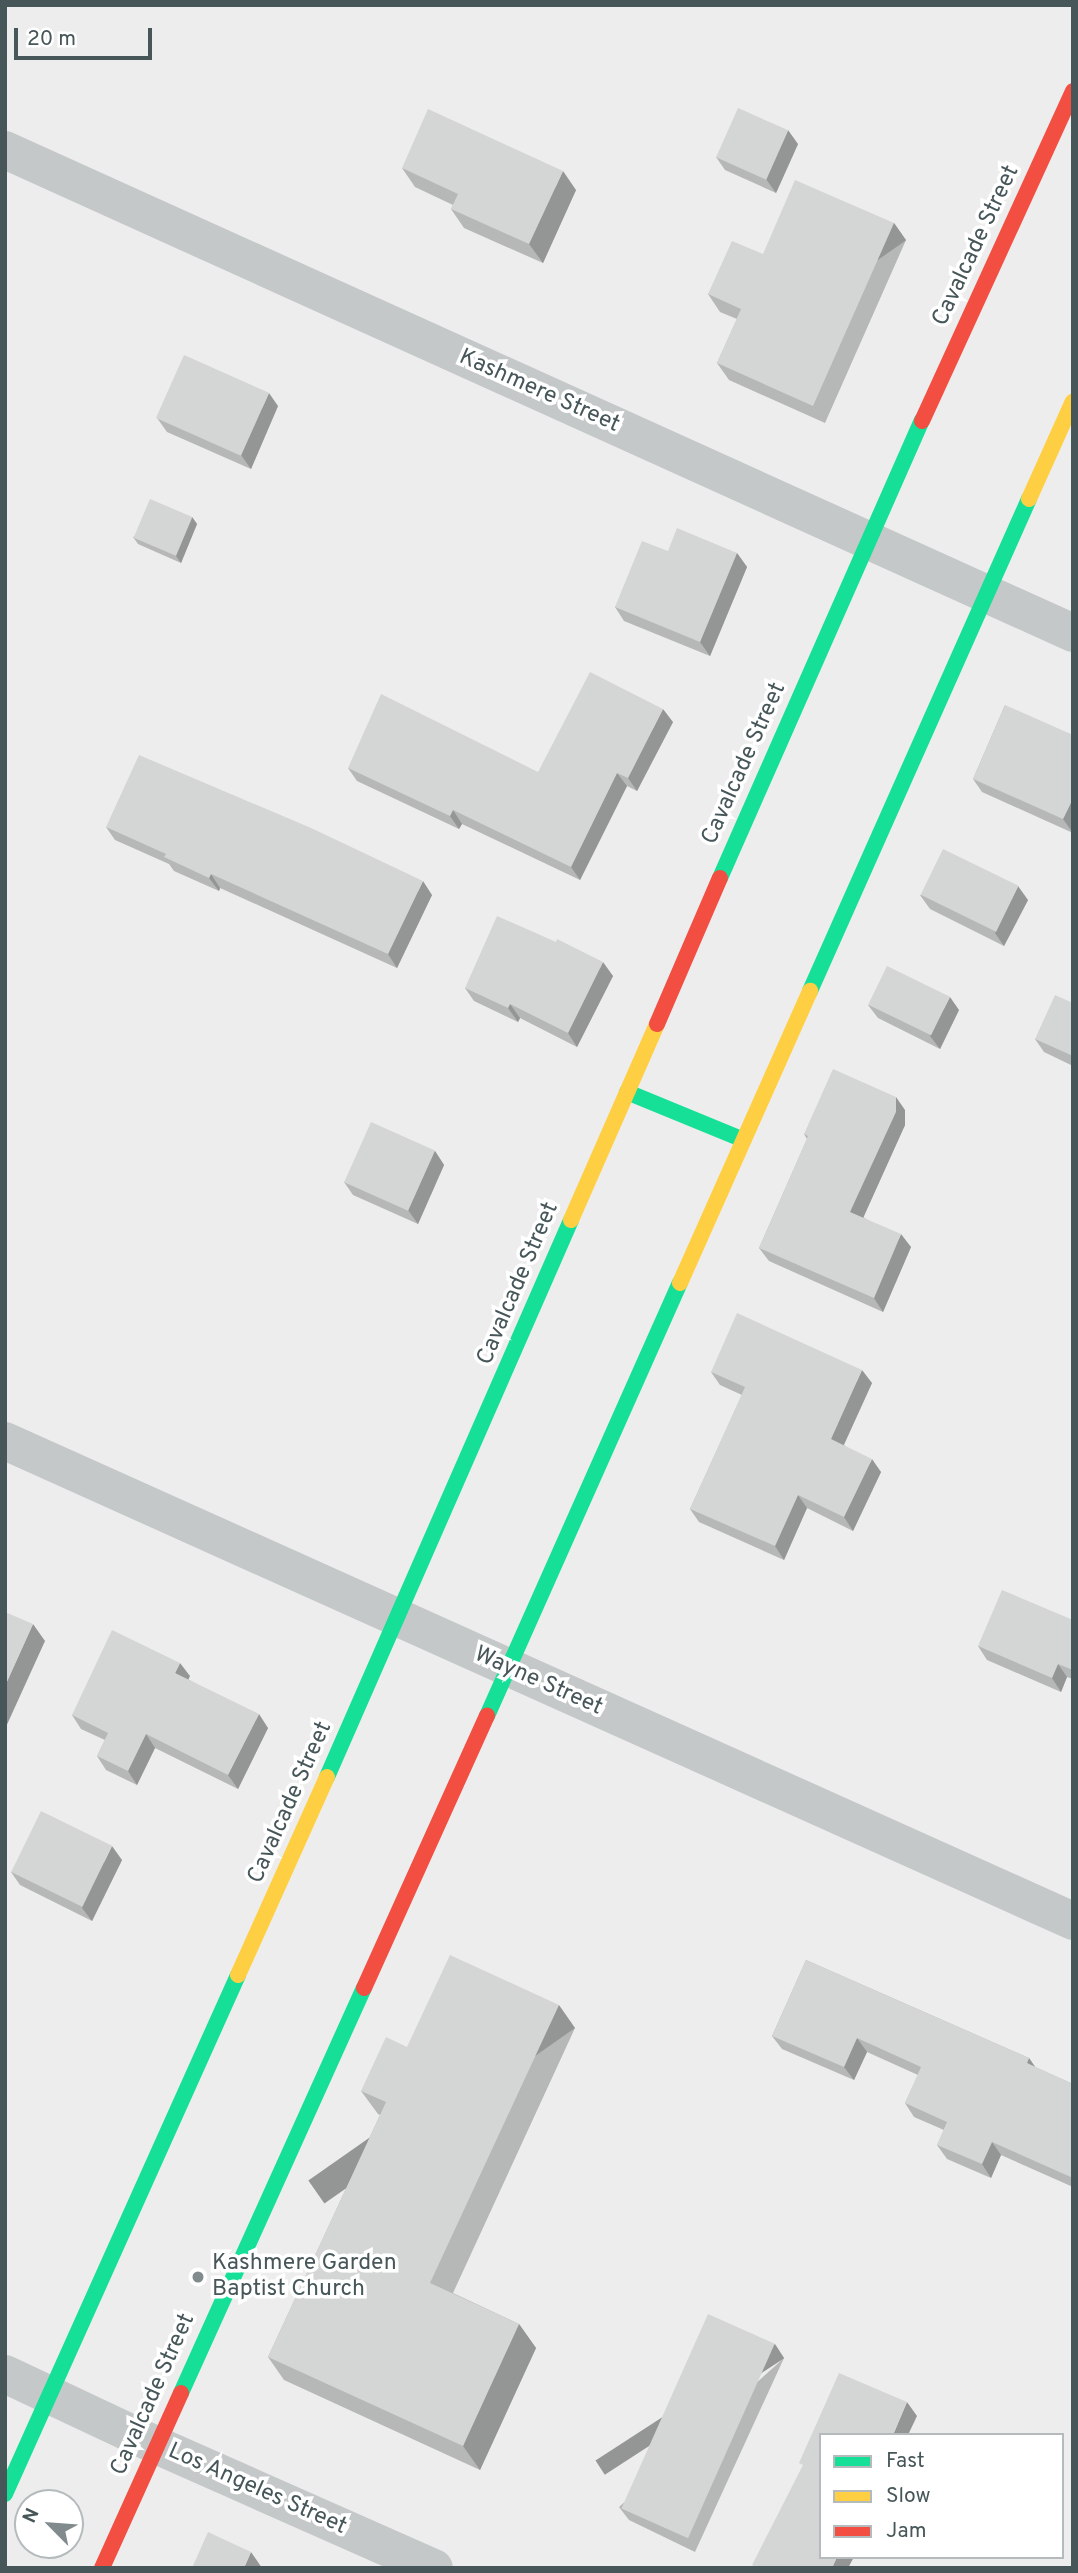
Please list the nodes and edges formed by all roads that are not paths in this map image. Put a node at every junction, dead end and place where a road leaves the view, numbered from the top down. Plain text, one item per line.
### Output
1 (1073, 92) edge
2 (5, 150) edge
3 (1073, 401) edge
4 (867, 541) junction
5 (986, 594) junction
6 (1073, 633) edge
7 (627, 1092) junction
8 (744, 1140) junction
9 (5, 1441) edge
10 (398, 1619) junction
11 (508, 1669) junction
12 (1073, 1921) edge
13 (5, 2374) edge
14 (48, 2394) junction
15 (156, 2445) junction
16 (5, 2494) edge
17 (102, 2568) edge
18 (434, 2568) edge

1 - 4 main road, Cavalcade Street
2 - 4 street, Kashmere Street
3 - 5 main road, Cavalcade Street
4 - 5 street, Kashmere Street
4 - 7 main road, Cavalcade Street
5 - 6 street, Kashmere Street
5 - 8 main road, Cavalcade Street
7 - 8 main road
7 - 10 main road, Cavalcade Street
8 - 11 main road, Cavalcade Street
9 - 10 street, Wayne Street
10 - 11 street, Wayne Street
10 - 14 main road, Cavalcade Street
11 - 12 street, Wayne Street
11 - 15 main road, Cavalcade Street
13 - 14 street, Los Angeles Street
14 - 15 street, Los Angeles Street
14 - 16 main road, Cavalcade Street
15 - 17 main road, Cavalcade Street
15 - 18 street, Los Angeles Street

